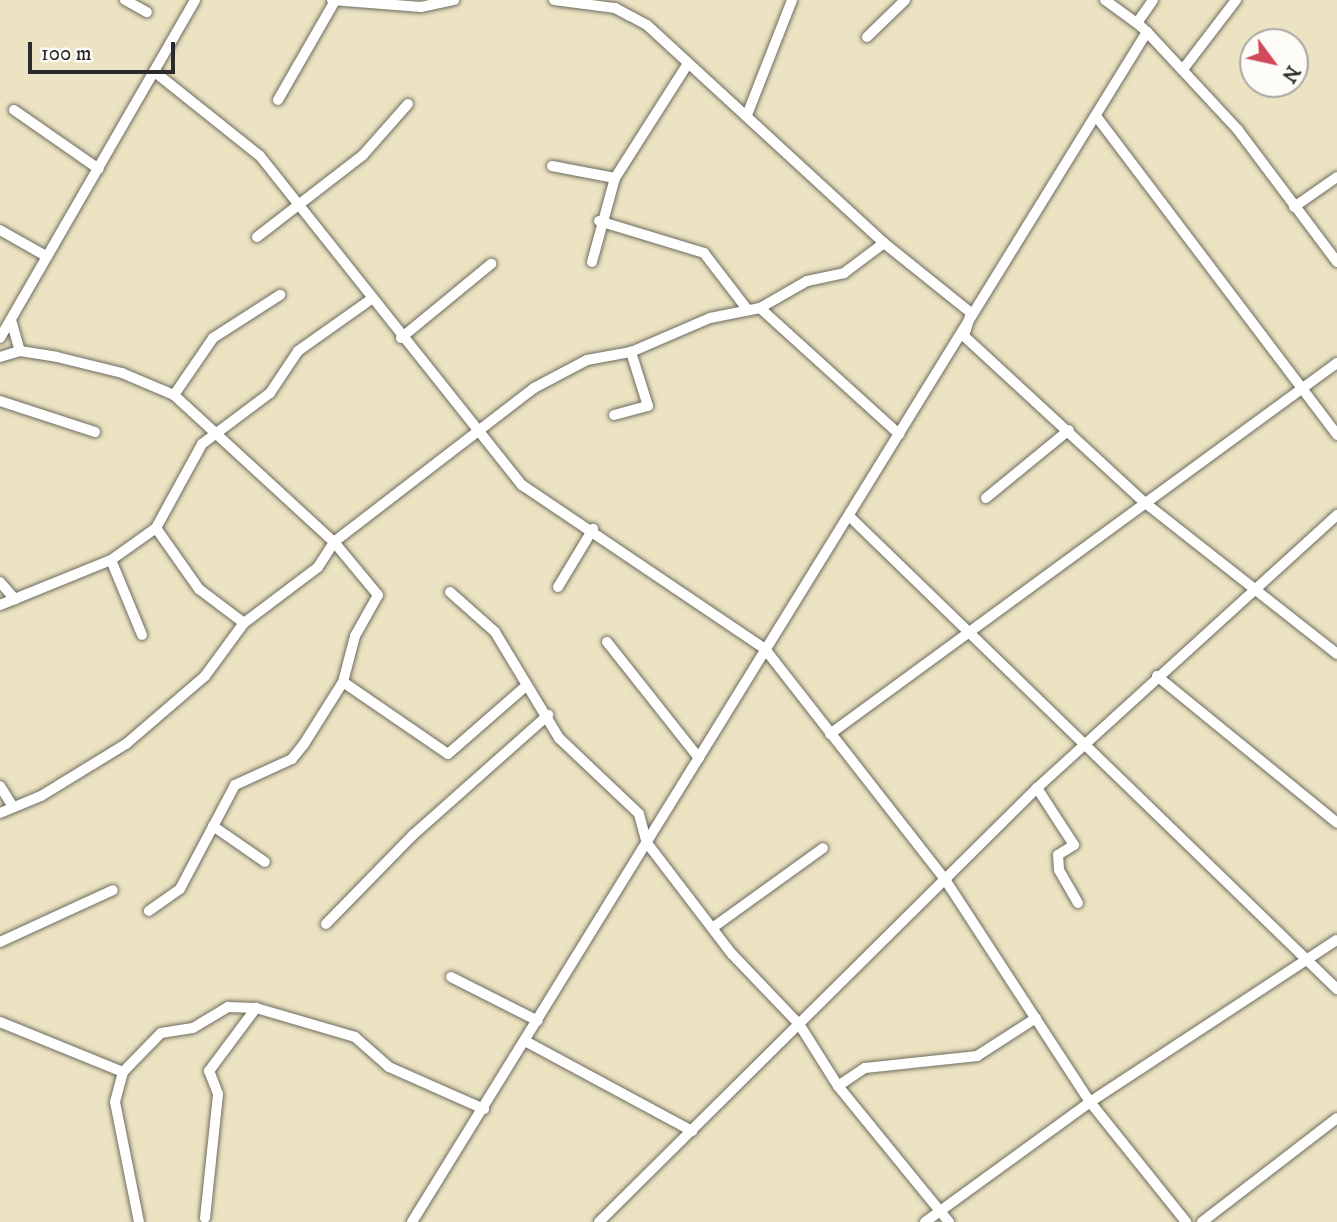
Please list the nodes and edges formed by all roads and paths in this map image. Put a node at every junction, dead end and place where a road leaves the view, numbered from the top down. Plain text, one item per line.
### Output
1 (125, 0) edge
2 (195, 0) edge
3 (454, 0) edge
4 (554, 0) edge
5 (792, 0) edge
6 (905, 0) edge
7 (1105, 0) edge
8 (1153, 0) edge
9 (1236, 0) edge
10 (333, 1) edge
11 (619, 4) edge
12 (147, 12) dead end
13 (1138, 23) junction
14 (1147, 32) junction
15 (867, 37) dead end
16 (166, 56) junction
17 (687, 65) junction
18 (1184, 68) junction
19 (156, 73) junction
20 (172, 81) junction
21 (278, 100) dead end
22 (408, 104) dead end
23 (14, 110) dead end
24 (747, 115) junction
25 (1096, 116) junction
26 (552, 166) dead end
27 (99, 169) junction
28 (615, 177) junction
29 (1337, 177) edge
30 (300, 202) junction
31 (1294, 207) junction
32 (599, 221) junction
33 (0, 230) edge
34 (257, 237) dead end
35 (884, 243) junction
36 (46, 256) junction
37 (592, 262) dead end
38 (1337, 262) edge
39 (491, 264) dead end
40 (280, 295) dead end
41 (370, 300) junction
42 (760, 307) junction
43 (747, 309) junction
44 (971, 313) junction
45 (11, 320) junction
46 (0, 338) edge
47 (401, 338) junction
48 (20, 351) junction
49 (631, 352) junction
50 (0, 356) edge
51 (1337, 363) edge
52 (1300, 390) junction
53 (174, 395) junction
54 (0, 401) edge
55 (614, 415) dead end
56 (477, 427) junction
57 (1069, 430) junction
58 (95, 432) dead end
59 (218, 433) junction
60 (899, 434) junction
61 (1337, 435) edge
62 (986, 498) dead end
63 (1144, 502) junction
64 (1337, 515) edge
65 (849, 516) junction
66 (156, 528) junction
67 (593, 529) junction
68 (334, 542) junction
69 (111, 560) junction
70 (0, 582) edge
71 (558, 587) dead end
72 (1260, 589) junction
73 (450, 592) dead end
74 (15, 600) junction
75 (0, 605) edge
76 (244, 623) junction
77 (971, 628) junction
78 (142, 635) dead end
79 (607, 642) dead end
80 (765, 649) junction
81 (1337, 654) edge
82 (1157, 677) junction
83 (343, 682) junction
84 (526, 686) junction
85 (548, 715) junction
86 (830, 734) junction
87 (1085, 744) junction
88 (699, 758) junction
89 (0, 786) edge
90 (1037, 788) junction
91 (12, 805) junction
92 (0, 813) edge
93 (1337, 823) edge
94 (213, 826) junction
95 (647, 844) junction
96 (823, 848) dead end
97 (265, 862) dead end
98 (943, 878) junction
99 (113, 890) dead end
100 (1078, 903) dead end
101 (149, 911) dead end
102 (326, 923) dead end
103 (715, 926) junction
104 (1337, 940) edge
105 (0, 942) edge
106 (1308, 959) junction
107 (451, 977) dead end
108 (1337, 989) edge
109 (256, 1008) junction
110 (1036, 1018) junction
111 (538, 1021) junction
112 (0, 1022) edge
113 (799, 1024) junction
114 (525, 1041) junction
115 (123, 1072) junction
116 (838, 1086) junction
117 (1090, 1102) junction
118 (484, 1109) junction
119 (1337, 1118) edge
120 (692, 1131) junction
121 (939, 1212) junction
122 (205, 1218) dead end
123 (139, 1222) edge
124 (412, 1222) edge
125 (598, 1222) edge
126 (925, 1222) edge
127 (949, 1222) edge
128 (1186, 1222) edge
129 (1202, 1222) edge

1 - 12 street
2 - 16 street
3 - 10 street
4 - 11 street
5 - 24 street
6 - 15 street
7 - 13 street
8 - 13 street
9 - 18 street
10 - 21 street
11 - 17 street
13 - 14 street
14 - 18 street
14 - 25 street
16 - 19 street
16 - 20 street
17 - 24 street
17 - 28 street
18 - 31 street
19 - 20 street
19 - 27 street
20 - 30 street
22 - 30 street
23 - 27 street
24 - 35 street
25 - 44 street
25 - 52 street
26 - 28 street
27 - 36 street
28 - 32 street
29 - 31 street
30 - 34 street
30 - 41 street
31 - 38 street
32 - 37 street
32 - 43 street
33 - 36 street
35 - 42 street
35 - 44 street
36 - 45 street
39 - 47 street
40 - 53 street
41 - 47 street
41 - 59 street
42 - 43 street
42 - 60 street
43 - 49 street
44 - 57 street
44 - 60 street
45 - 46 street
45 - 48 street
47 - 56 street
48 - 50 street
48 - 53 street
49 - 55 street
49 - 56 street
51 - 52 street
52 - 61 street
52 - 63 street
53 - 59 street
54 - 58 street
56 - 67 street
56 - 68 street
57 - 62 street
57 - 63 street
59 - 66 street
59 - 68 street
60 - 65 street
63 - 72 street
63 - 77 street
64 - 72 street
65 - 77 street
65 - 80 street
66 - 69 street
66 - 76 street
67 - 71 street
67 - 80 street
68 - 76 street
68 - 83 street
69 - 74 street
69 - 78 street
70 - 74 street
72 - 81 street
72 - 82 street
73 - 84 street
74 - 75 street
76 - 91 street
77 - 86 street
77 - 87 street
79 - 88 street
80 - 86 street
80 - 88 street
82 - 87 street
82 - 93 street
83 - 84 street
83 - 94 street
84 - 85 street
85 - 95 street
85 - 102 street
86 - 98 street
87 - 90 street
87 - 106 street
88 - 95 street
89 - 91 street
90 - 98 street
90 - 100 street
91 - 92 street
94 - 97 street
94 - 101 street
95 - 103 street
95 - 111 street
96 - 103 street
98 - 110 street
98 - 113 street
99 - 105 street
103 - 113 street
104 - 106 street
106 - 108 street
106 - 117 street
107 - 111 street
109 - 115 street
109 - 118 street
109 - 122 street
110 - 116 street
110 - 117 street
111 - 114 street
112 - 115 street
113 - 116 street
113 - 120 street
114 - 118 street
114 - 120 street
115 - 123 street
116 - 121 street
117 - 121 street
117 - 128 street
118 - 124 street
119 - 129 street
120 - 125 street
121 - 126 street
121 - 127 street

